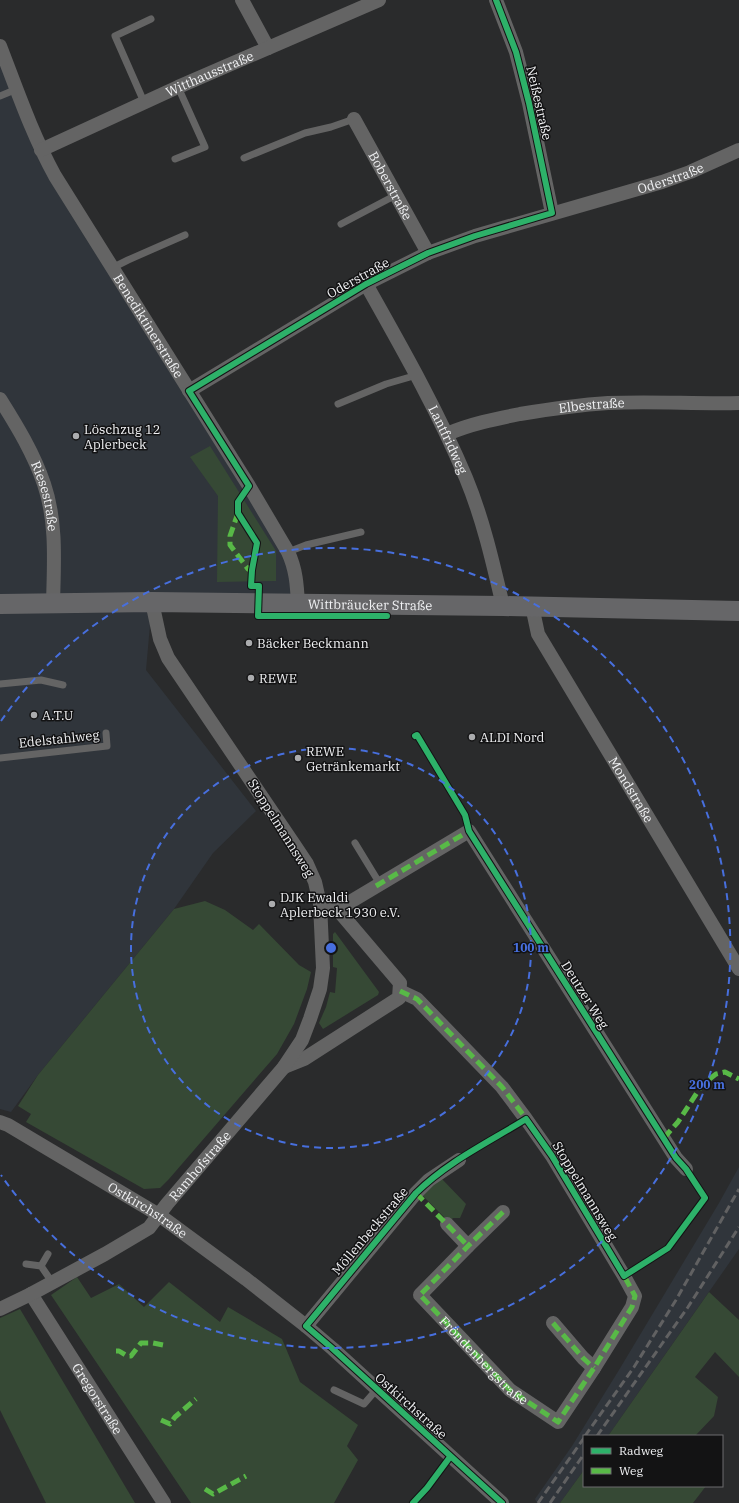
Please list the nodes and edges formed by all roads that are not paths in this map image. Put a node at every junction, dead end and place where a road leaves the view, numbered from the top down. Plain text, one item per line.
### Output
1 (242, 0) edge
2 (379, 0) edge
3 (496, 0) edge
4 (151, 19) dead end
5 (0, 46) edge
6 (268, 48) junction
7 (178, 87) junction
8 (17, 89) junction
9 (0, 96) edge
10 (144, 102) junction
11 (354, 119) joint
12 (41, 150) junction
13 (739, 150) edge
14 (244, 158) dead end
15 (175, 159) dead end
16 (396, 195) junction
17 (552, 213) junction
18 (341, 224) dead end
19 (185, 235) dead end
20 (428, 253) junction
21 (112, 268) junction
22 (366, 284) junction
23 (417, 375) junction
24 (189, 391) junction
25 (0, 399) edge
26 (739, 403) edge
27 (338, 404) dead end
28 (447, 434) junction
29 (361, 532) dead end
30 (288, 552) junction
31 (152, 602) junction
32 (53, 603) junction
33 (0, 604) edge
34 (298, 604) junction
35 (503, 606) junction
36 (532, 606) junction
37 (739, 611) edge
38 (0, 684) edge
39 (63, 685) dead end
40 (106, 733) dead end
41 (0, 758) edge
42 (355, 843) dead end
43 (380, 884) junction
44 (320, 904) junction
45 (338, 910) junction
46 (739, 969) edge
47 (400, 991) junction
48 (284, 1067) junction
49 (0, 1122) edge
50 (459, 1160) dead end
51 (686, 1169) dead end
52 (503, 1212) dead end
53 (159, 1215) junction
54 (447, 1224) dead end
55 (468, 1246) junction
56 (48, 1254) dead end
57 (26, 1264) dead end
58 (41, 1266) junction
59 (52, 1282) junction
60 (31, 1294) junction
61 (635, 1296) joint
62 (0, 1309) edge
63 (553, 1323) dead end
64 (306, 1326) junction
65 (594, 1368) junction
66 (334, 1390) dead end
67 (377, 1390) junction
68 (164, 1503) edge
69 (502, 1503) edge

1 - 6 street
2 - 6 street, Witthausstraße
3 - 17 street, Neißestraße
4 - 10 lane
5 - 8 street, Benediktinerstraße
6 - 7 street, Witthausstraße
7 - 10 street, Witthausstraße
7 - 15 lane
8 - 9 lane
8 - 12 street, Benediktinerstraße
10 - 12 street, Witthausstraße
11 - 14 lane
11 - 16 street, Boberstraße
12 - 21 street, Benediktinerstraße
13 - 17 street, Oderstraße
16 - 18 lane
16 - 20 street, Boberstraße
17 - 20 street, Oderstraße
19 - 21 lane
20 - 22 street, Oderstraße
21 - 24 street, Benediktinerstraße
22 - 23 street, Lantfridweg
22 - 24 street, Oderstraße
23 - 27 lane
23 - 28 street, Lantfridweg
24 - 30 street, Benediktinerstraße
25 - 32 street, Riesestraße
26 - 28 street, Elbestraße
28 - 35 street, Lantfridweg
29 - 30 lane
30 - 34 street, Benediktinerstraße
31 - 32 main road, Wittbräucker Straße
31 - 34 main road, Wittbräucker Straße
31 - 44 street, Stoppelmannsweg
32 - 33 main road, Wittbräucker Straße
34 - 35 main road, Wittbräucker Straße
35 - 36 main road, Wittbräucker Straße
36 - 37 main road, Wittbräucker Straße
36 - 46 street, Mondstraße
38 - 39 lane
40 - 41 lane, Edelstahlweg
42 - 43 lane
43 - 45 street, Deutzer Weg
43 - 51 street, Deutzer Weg
44 - 45 street
44 - 48 street, Ramhofstraße
45 - 47 street
47 - 48 street, Ramhofstraße
47 - 61 street, Stoppelmannsweg
48 - 53 street, Ramhofstraße
49 - 53 street, Ostkirchstraße
50 - 64 street, Möllenbeckstraße
52 - 55 street, Fröndenbergstraße
53 - 59 street, Ramhofstraße
53 - 64 street, Ostkirchstraße
54 - 55 street
55 - 65 street, Fröndenbergstraße
56 - 58 lane
57 - 58 lane
58 - 59 lane
59 - 60 street, Ramhofstraße
60 - 62 street, Ramhofstraße
60 - 68 street, Gregorstraße
61 - 65 street, Fröndenbergstraße
63 - 65 street
64 - 67 street, Ostkirchstraße
66 - 67 lane
67 - 69 street, Ostkirchstraße

